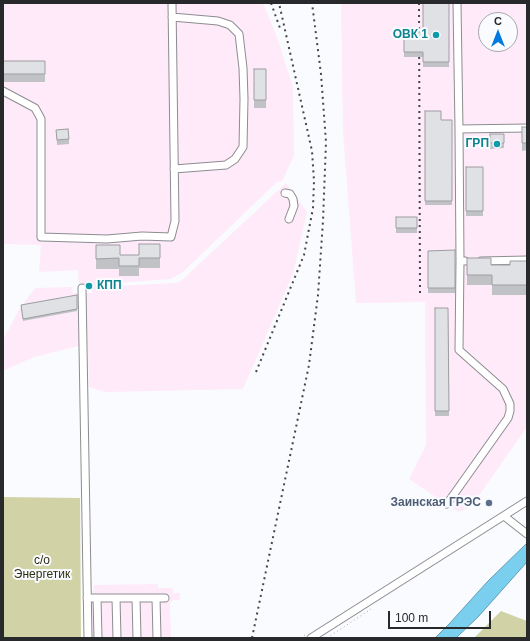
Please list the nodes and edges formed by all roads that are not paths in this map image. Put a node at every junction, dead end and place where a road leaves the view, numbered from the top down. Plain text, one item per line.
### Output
1 (172, 3) edge
2 (457, 3) edge
3 (172, 17) junction
4 (3, 92) edge
5 (527, 128) edge
6 (459, 129) junction
7 (174, 169) junction
8 (285, 193) dead end
9 (289, 220) dead end
10 (527, 260) edge
11 (460, 261) junction
12 (82, 288) dead end
13 (527, 501) edge
14 (447, 504) dead end
15 (504, 516) junction
16 (527, 534) edge
17 (87, 598) junction
18 (98, 598) junction
19 (116, 598) junction
20 (136, 598) junction
21 (156, 598) junction
22 (165, 598) dead end
23 (88, 638) edge
24 (98, 638) edge
25 (117, 638) edge
26 (137, 638) edge
27 (156, 638) edge
28 (311, 638) edge

1 - 3 street
2 - 6 street
3 - 7 street
3 - 7 street
4 - 7 street
5 - 6 street
6 - 11 street
8 - 9 street
10 - 11 street
11 - 14 street
12 - 17 street
13 - 15 street
15 - 16 street
15 - 28 street
17 - 18 street
17 - 23 street
18 - 19 street
18 - 24 street
19 - 20 street
19 - 25 street
20 - 21 street
20 - 26 street
21 - 22 street
21 - 27 street

